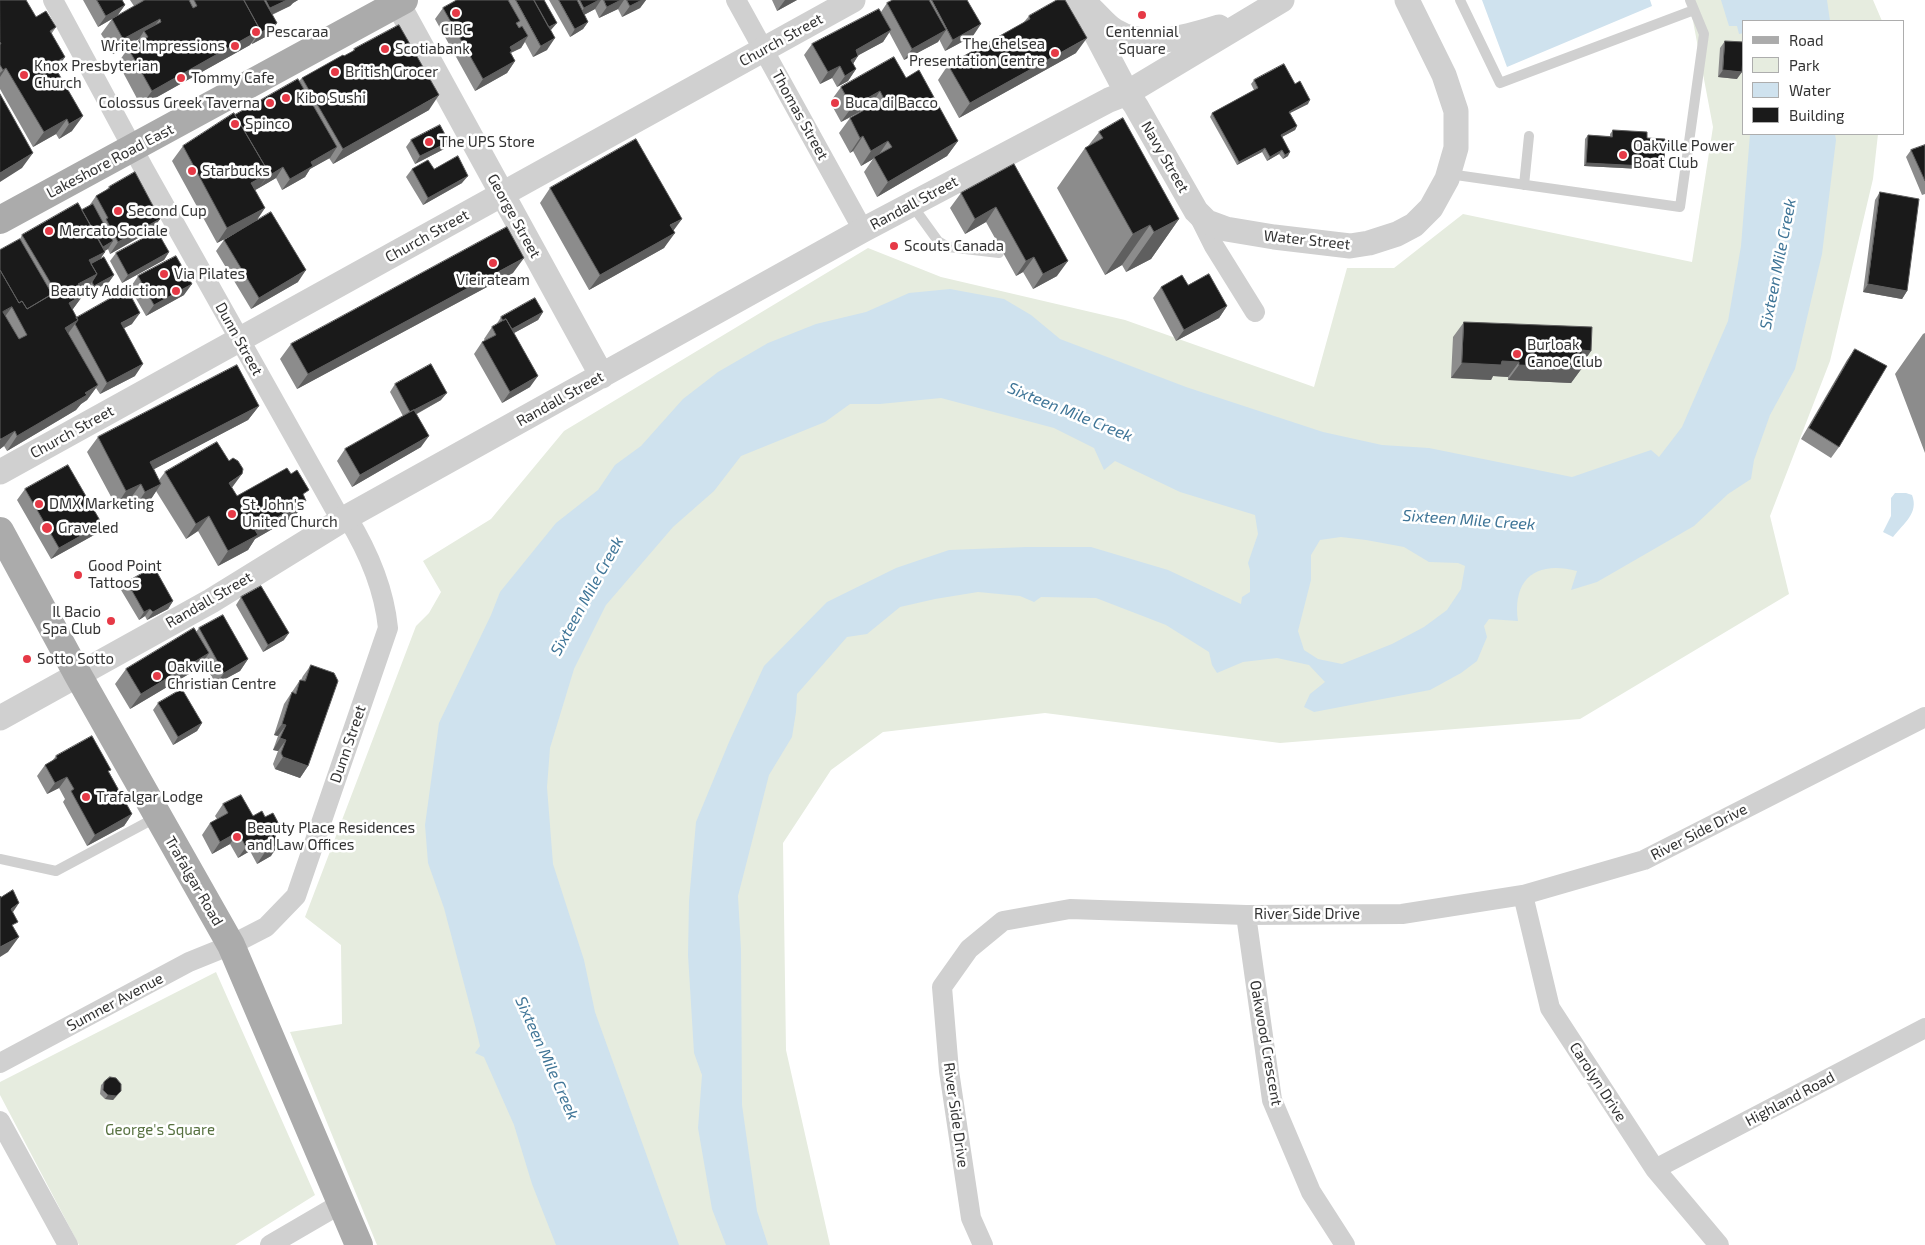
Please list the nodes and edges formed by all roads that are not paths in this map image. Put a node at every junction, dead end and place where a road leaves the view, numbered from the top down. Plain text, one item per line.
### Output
1 (53, 0) edge
2 (736, 0) edge
3 (853, 0) edge
4 (1078, 0) edge
5 (1082, 0) edge
6 (1282, 0) edge
7 (1407, 0) edge
8 (1460, 0) edge
9 (1690, 0) edge
10 (401, 2) edge
11 (1694, 10) junction
12 (1255, 15) junction
13 (764, 51) junction
14 (1127, 93) junction
15 (1529, 136) dead end
16 (134, 149) junction
17 (1449, 174) junction
18 (1524, 185) junction
19 (502, 194) junction
20 (912, 204) junction
21 (1196, 211) junction
22 (0, 220) edge
23 (863, 230) junction
24 (999, 253) dead end
25 (1255, 312) dead end
26 (239, 339) junction
27 (602, 376) junction
28 (0, 472) edge
29 (344, 518) junction
30 (0, 531) edge
31 (78, 675) junction
32 (1925, 717) edge
33 (0, 718) edge
34 (158, 816) junction
35 (0, 859) edge
36 (1523, 895) junction
37 (1246, 915) junction
38 (231, 945) junction
39 (1925, 1028) edge
40 (0, 1063) edge
41 (0, 1121) edge
42 (1655, 1169) junction
43 (342, 1203) junction
44 (68, 1245) edge
45 (270, 1245) edge
46 (359, 1245) edge
47 (983, 1245) edge
48 (1346, 1245) edge
49 (1719, 1245) edge

1 - 16 street, Dunn Street
2 - 13 street, Thomas Street
3 - 13 street, Church Street
4 - 14 street, Navy Street
5 - 12 street
6 - 12 street
7 - 17 street, Water Street
8 - 11 lane
9 - 11 lane
10 - 16 main road, Lakeshore Road East
10 - 19 street, George Street
11 - 18 lane
12 - 14 street, Randall Street
13 - 19 street, Church Street
13 - 23 street, Thomas Street
14 - 20 street, Randall Street
14 - 21 street, Navy Street
15 - 18 lane
16 - 22 main road, Lakeshore Road East
16 - 26 street, Dunn Street
17 - 18 lane
17 - 21 street, Water Street
19 - 26 street, Church Street
19 - 27 street, George Street
20 - 23 street, Randall Street
20 - 24 lane
21 - 25 street, Navy Street
23 - 27 street, Randall Street
26 - 28 street, Church Street
26 - 29 street, Dunn Street
27 - 29 street, Randall Street
29 - 31 street, Randall Street
29 - 38 street, Dunn Street
30 - 31 main road, Trafalgar Road
31 - 33 street, Randall Street
31 - 34 main road, Trafalgar Road
32 - 36 street, River Side Drive
34 - 35 lane
34 - 38 main road, Trafalgar Road
36 - 37 street, River Side Drive
36 - 42 street, Carolyn Drive
37 - 47 street, River Side Drive
37 - 48 street, Oakwood Crescent
38 - 40 street, Sumner Avenue
38 - 43 main road, Trafalgar Road
39 - 42 street, Highland Road
41 - 44 street
42 - 49 street, Carolyn Drive
43 - 45 street
43 - 46 main road, Trafalgar Road

